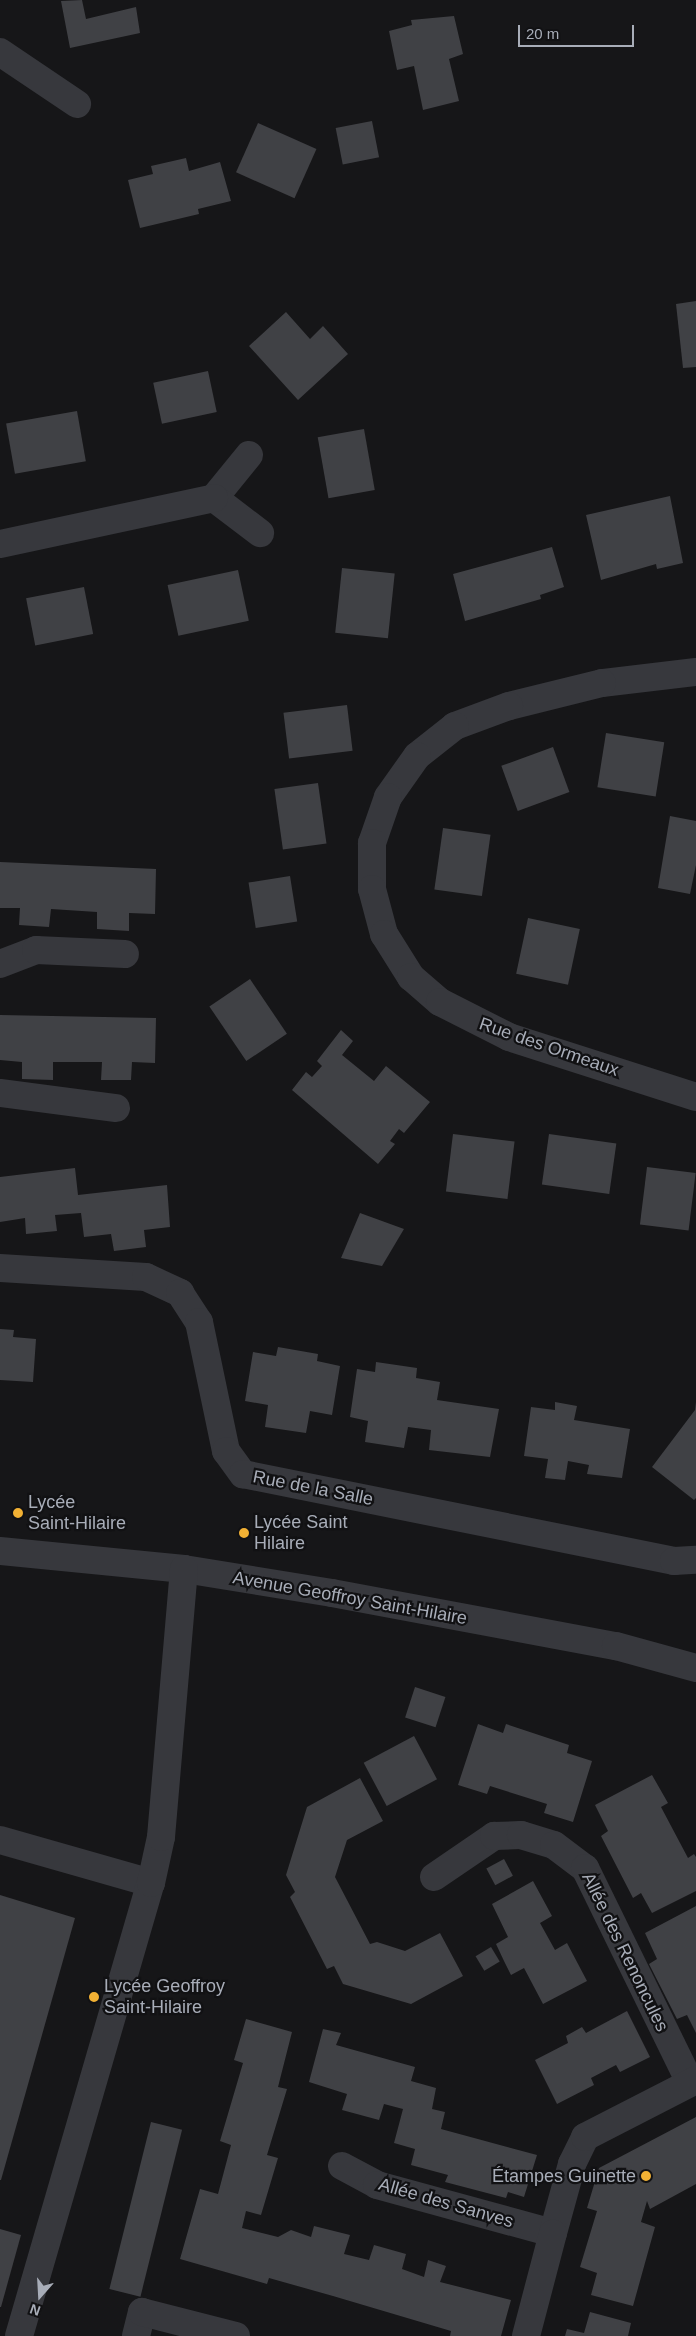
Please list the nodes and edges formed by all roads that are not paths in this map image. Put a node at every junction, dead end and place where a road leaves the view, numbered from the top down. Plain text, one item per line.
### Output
1 (0, 52) edge
2 (77, 104) dead end
3 (249, 455) dead end
4 (214, 498) junction
5 (260, 533) dead end
6 (0, 544) edge
7 (696, 672) edge
8 (125, 954) dead end
9 (0, 964) edge
10 (0, 1093) edge
11 (696, 1097) edge
12 (116, 1108) dead end
13 (0, 1268) edge
14 (0, 1551) edge
15 (696, 1560) edge
16 (184, 1569) junction
17 (696, 1668) edge
18 (0, 1840) edge
19 (434, 1877) dead end
20 (151, 1883) junction
21 (693, 2081) edge
22 (342, 2166) dead end
23 (553, 2233) junction
24 (19, 2336) edge
25 (136, 2336) edge
26 (236, 2336) edge
27 (526, 2336) edge

1 - 2 street
3 - 4 street
4 - 5 street
4 - 6 street
7 - 11 street, Rue des Ormeaux
8 - 9 street
10 - 12 street
13 - 15 street, Rue de la Salle
14 - 16 street, Avenue Geoffroy Saint-Hilaire
16 - 17 street, Avenue Geoffroy Saint-Hilaire
16 - 20 street
18 - 20 street
19 - 21 street, Allée des Renoncules
20 - 24 street
21 - 23 street
22 - 23 street, Allée des Sanves
23 - 27 street
25 - 26 street

